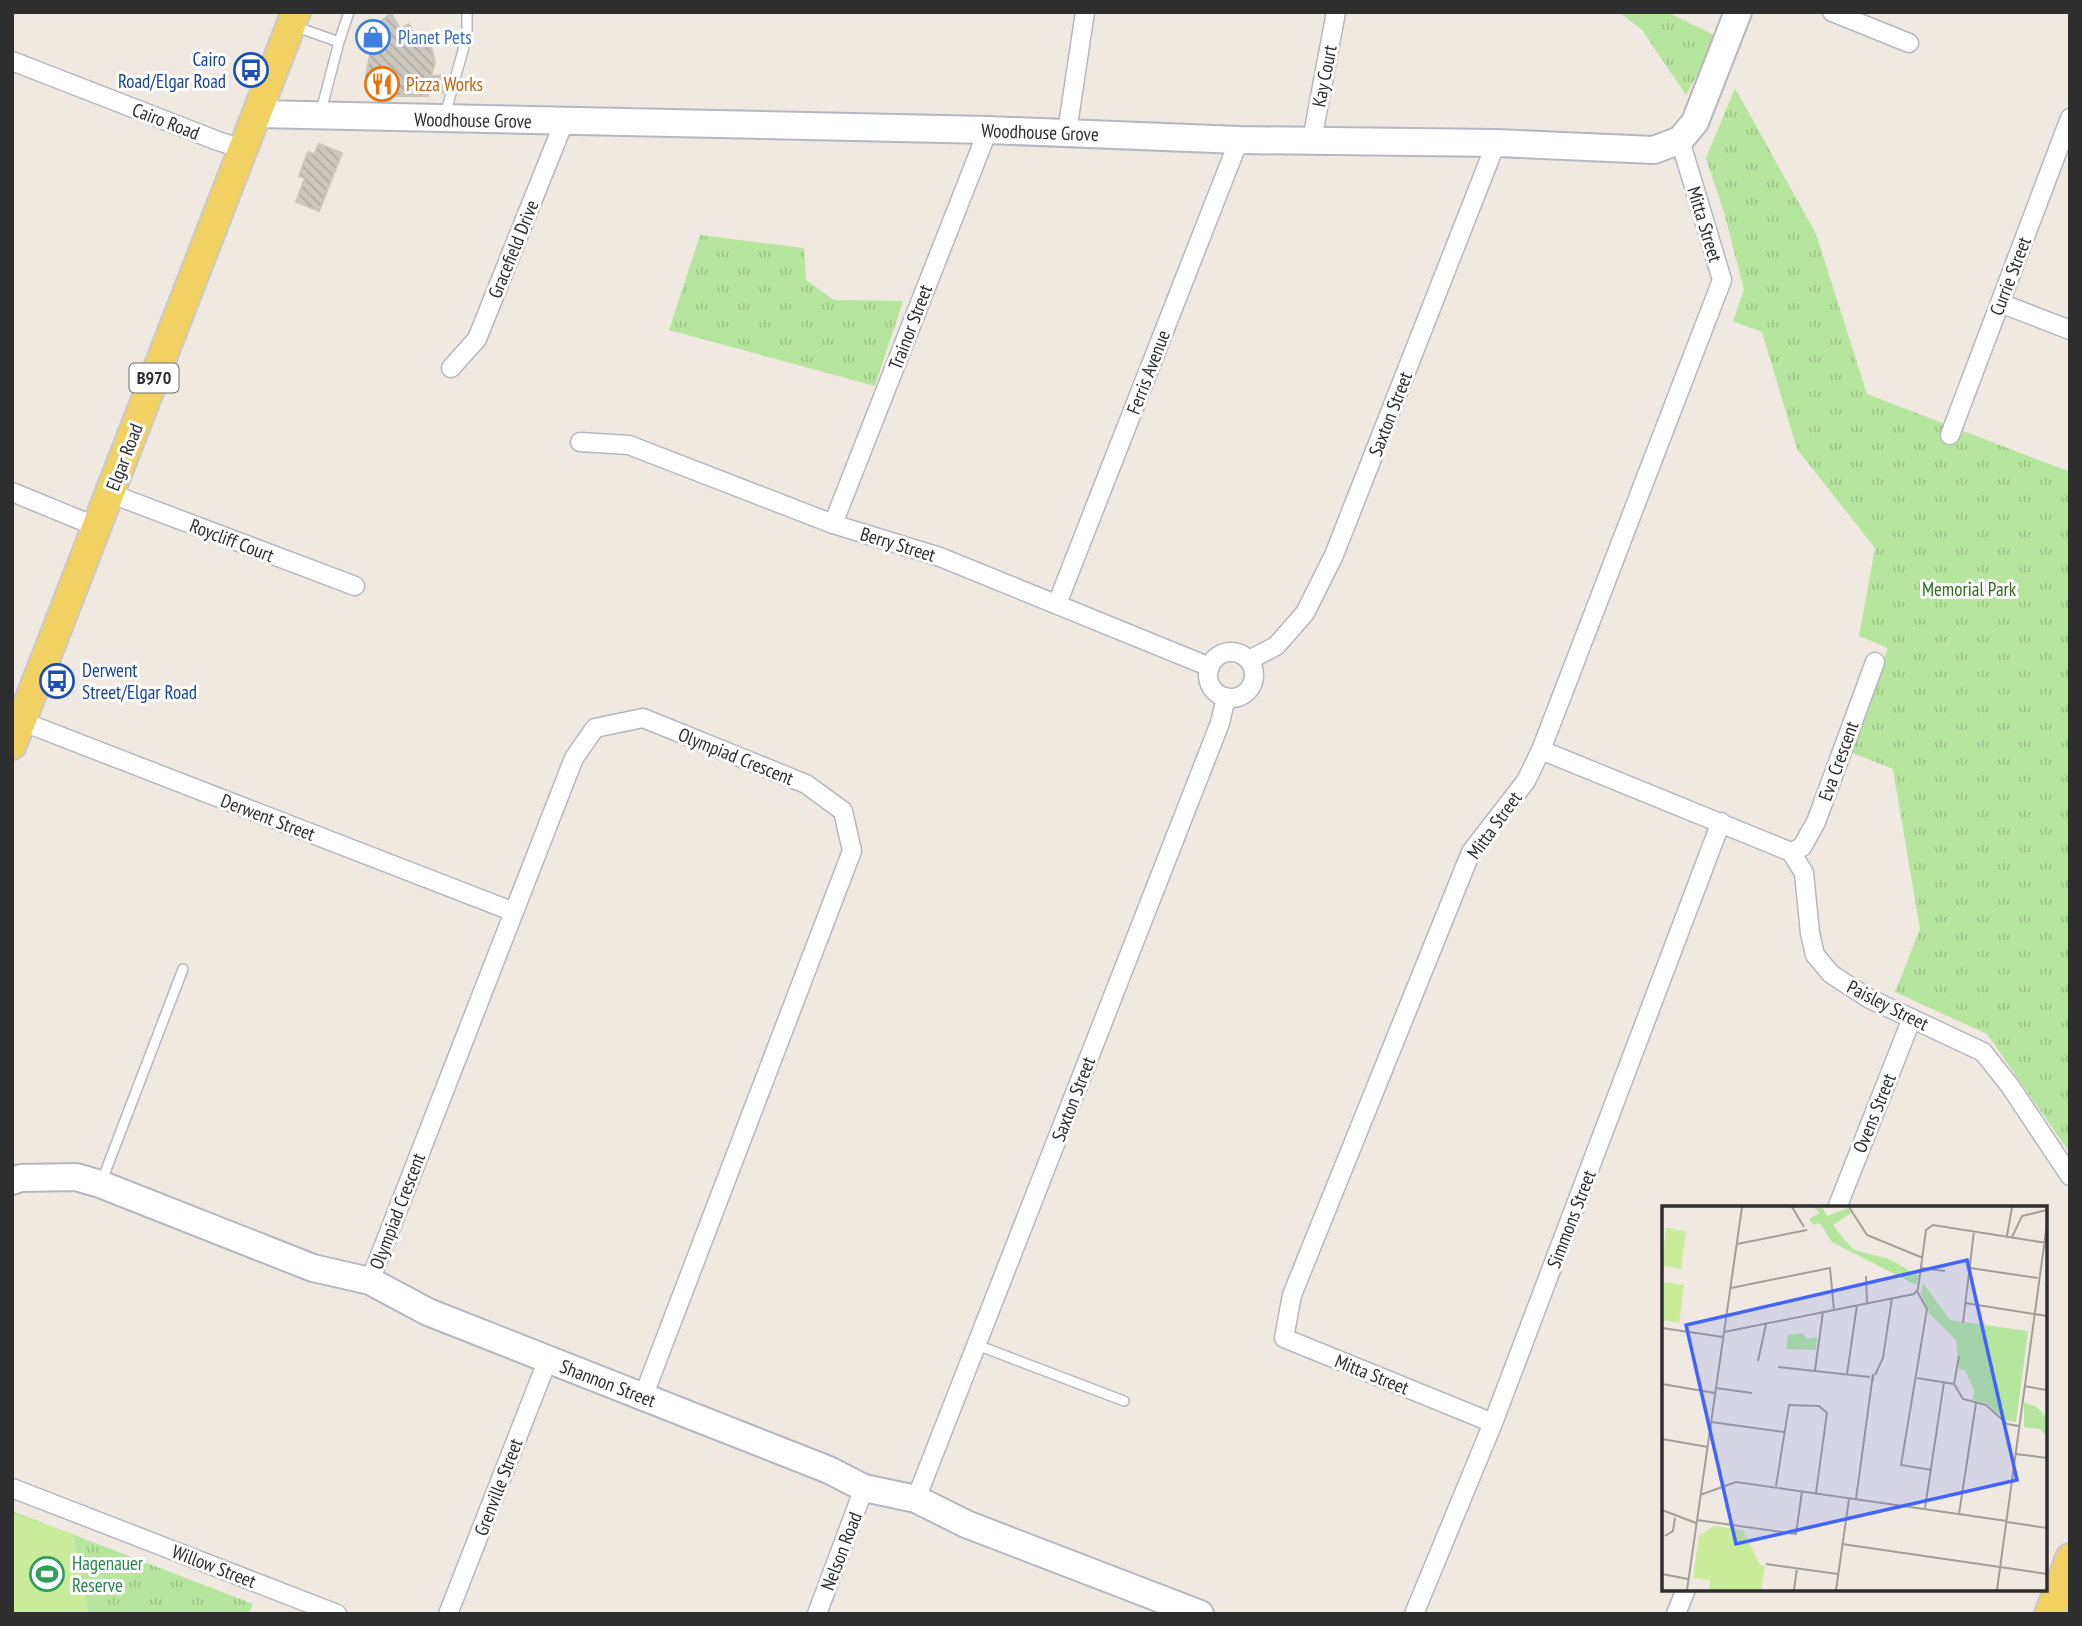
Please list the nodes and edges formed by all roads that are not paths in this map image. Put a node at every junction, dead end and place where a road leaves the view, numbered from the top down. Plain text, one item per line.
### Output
1 (349, 12) edge
2 (467, 12) edge
3 (1084, 12) edge
4 (1336, 12) edge
5 (1738, 12) edge
6 (1832, 12) edge
7 (294, 19) edge
8 (339, 42) junction
9 (1909, 43) dead end
10 (12, 61) edge
11 (257, 114) junction
12 (320, 116) junction
13 (2070, 118) edge
14 (443, 120) junction
15 (564, 122) junction
16 (988, 130) junction
17 (1067, 132) junction
18 (1239, 140) junction
19 (1312, 140) junction
20 (1680, 140) junction
21 (1496, 143) junction
22 (243, 149) junction
23 (2000, 303) junction
24 (2070, 330) edge
25 (450, 368) dead end
26 (1950, 435) dead end
27 (580, 442) dead end
28 (12, 492) edge
29 (109, 493) junction
30 (833, 524) junction
31 (97, 527) junction
32 (355, 586) dead end
33 (1057, 604) junction
34 (1249, 660) junction
35 (1875, 662) dead end
36 (1210, 667) junction
37 (1226, 697) junction
38 (17, 733) edge
39 (1541, 750) junction
40 (1721, 822) junction
41 (1791, 852) junction
42 (514, 912) junction
43 (183, 969) dead end
44 (1912, 1018) junction
45 (2070, 1176) edge
46 (12, 1181) edge
47 (100, 1184) junction
48 (1838, 1206) edge
49 (370, 1281) junction
50 (977, 1345) junction
51 (548, 1359) junction
52 (643, 1396) junction
53 (1124, 1401) dead end
54 (1493, 1423) junction
55 (12, 1488) edge
56 (864, 1489) junction
57 (916, 1499) junction
58 (2070, 1558) edge
59 (1685, 1591) edge
60 (337, 1614) edge
61 (448, 1614) edge
62 (817, 1614) edge
63 (1200, 1614) edge
64 (1414, 1614) edge
65 (1676, 1614) edge
66 (2049, 1614) edge

1 - 8 lane
2 - 14 lane
3 - 17 street
4 - 19 street, Kay Court
5 - 20 street
6 - 9 street
7 - 8 lane
7 - 11 main road, Elgar Road / B970
8 - 12 lane
10 - 22 street, Cairo Road
11 - 12 street, Woodhouse Grove
11 - 22 main road, Elgar Road / B970
12 - 14 street, Woodhouse Grove
13 - 23 street, Currie Street
14 - 15 street, Woodhouse Grove
15 - 16 street, Woodhouse Grove
15 - 25 street, Gracefield Drive
16 - 17 street, Woodhouse Grove
16 - 30 street, Trainor Street
17 - 18 street, Woodhouse Grove
18 - 19 street, Woodhouse Grove
18 - 33 street, Ferris Avenue
19 - 21 street, Woodhouse Grove
20 - 21 street, Woodhouse Grove
20 - 39 street, Mitta Street
21 - 34 street, Saxton Street
22 - 29 main road, Elgar Road / B970
23 - 24 street
23 - 26 street, Currie Street
27 - 30 street, Berry Street
28 - 31 street
29 - 31 main road, Elgar Road / B970
29 - 32 street, Roycliff Court
30 - 33 street, Berry Street
31 - 38 main road, Elgar Road / B970
33 - 36 street, Berry Street
34 - 36 street
34 - 37 street
35 - 41 street, Eva Crescent
36 - 37 street
37 - 50 street, Saxton Street
38 - 42 street, Derwent Street
39 - 40 street
39 - 54 street, Mitta Street
40 - 41 street
40 - 54 street, Simmons Street
41 - 44 street, Paisley Street
42 - 49 street, Olympiad Crescent
42 - 52 street, Olympiad Crescent
43 - 47 lane
44 - 45 street, Paisley Street
44 - 48 street, Ovens Street
46 - 47 street, Shannon Street
47 - 49 street, Shannon Street
49 - 51 street, Shannon Street
50 - 53 lane
50 - 57 street, Saxton Street
51 - 52 street, Shannon Street
51 - 61 street, Grenville Street
52 - 56 street, Shannon Street
54 - 64 street, Simmons Street
55 - 60 street, Willow Street
56 - 57 street, Shannon Street
56 - 62 street, Nelson Road
57 - 63 street, Shannon Street
58 - 66 main road
59 - 65 street

